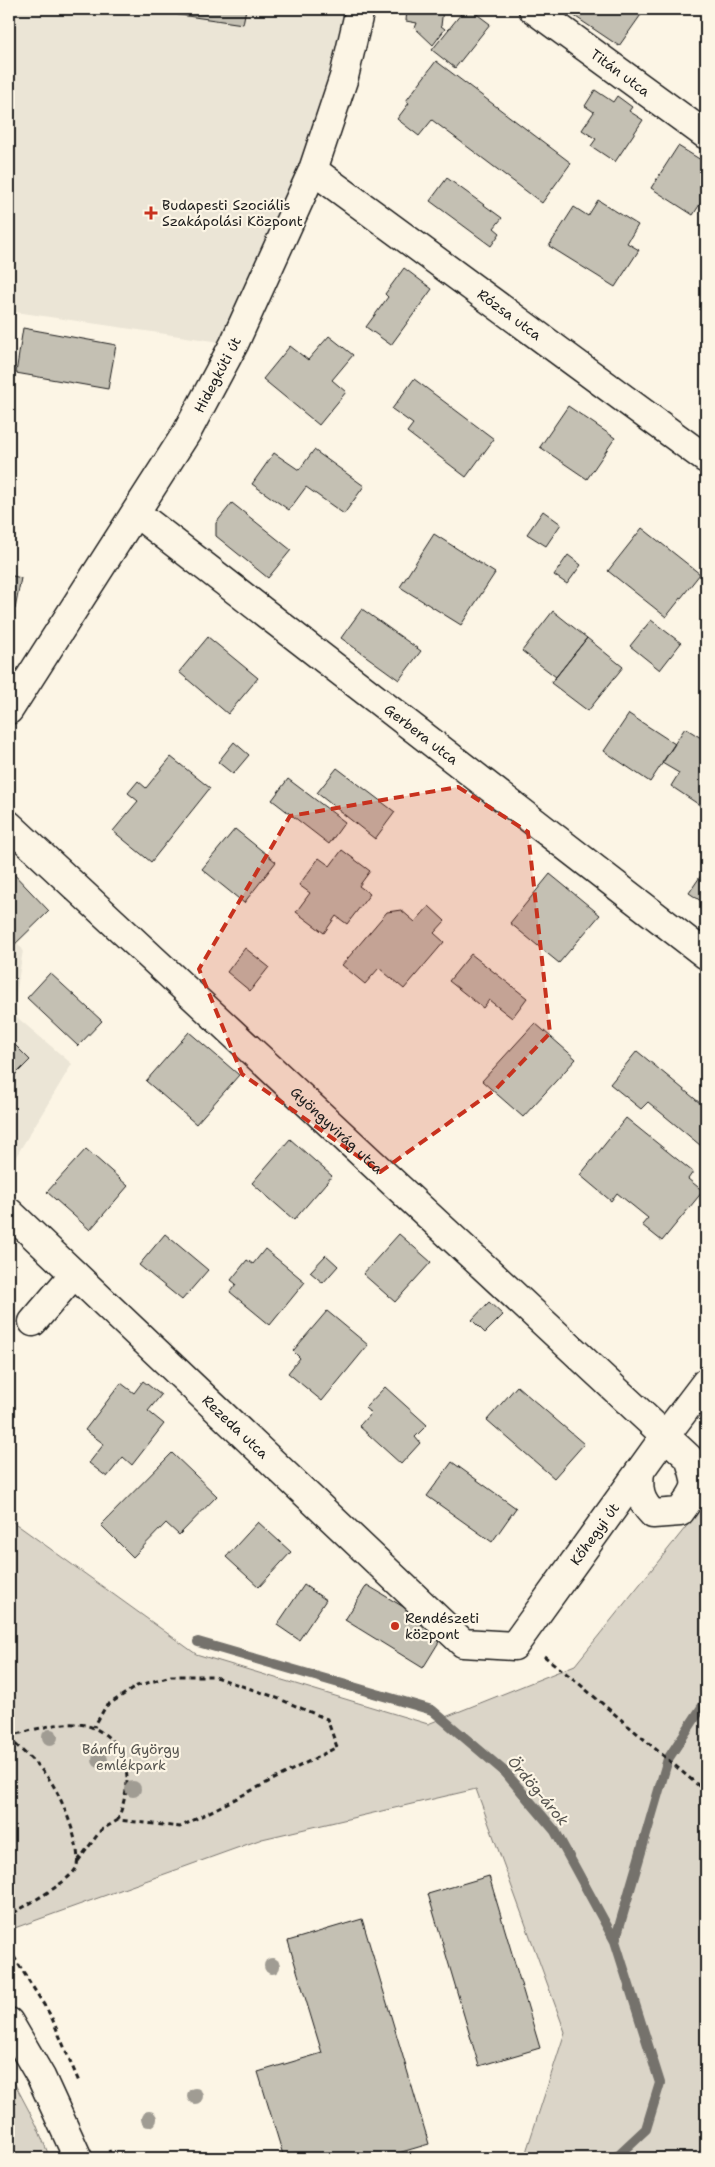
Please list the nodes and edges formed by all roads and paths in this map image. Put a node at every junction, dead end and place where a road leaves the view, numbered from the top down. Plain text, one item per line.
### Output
1 (360, 9) edge
2 (533, 9) edge
3 (706, 135) edge
4 (313, 170) junction
5 (706, 459) edge
6 (136, 513) junction
7 (9, 710) edge
8 (9, 825) edge
9 (706, 955) edge
10 (9, 1212) edge
11 (74, 1274) junction
12 (33, 1322) dead end
13 (706, 1382) edge
14 (665, 1436) junction
15 (640, 1471) junction
16 (520, 1638) junction
17 (94, 1728) junction
18 (9, 1737) edge
19 (706, 1792) edge
20 (118, 1820) junction
21 (78, 1861) junction
22 (9, 1916) edge
23 (9, 2022) edge
24 (78, 2158) edge

1 - 4 street, Hidegkúti út
2 - 3 street, Titán utca
4 - 5 street, Rózsa utca
4 - 6 street, Hidegkúti út
6 - 7 street, Hidegkúti út
6 - 9 street, Gerbera utca
8 - 14 street, Gyöngyvirág utca
10 - 11 street, Rezeda utca
11 - 12 street
11 - 16 street, Rezeda utca
13 - 14 street, Kőhegyi út
14 - 15 street, Kőhegyi út
14 - 15 street
15 - 16 street, Kőhegyi út
16 - 19 path
17 - 18 path
17 - 20 path
17 - 20 path
18 - 21 path
20 - 21 path
21 - 22 path
23 - 24 street

